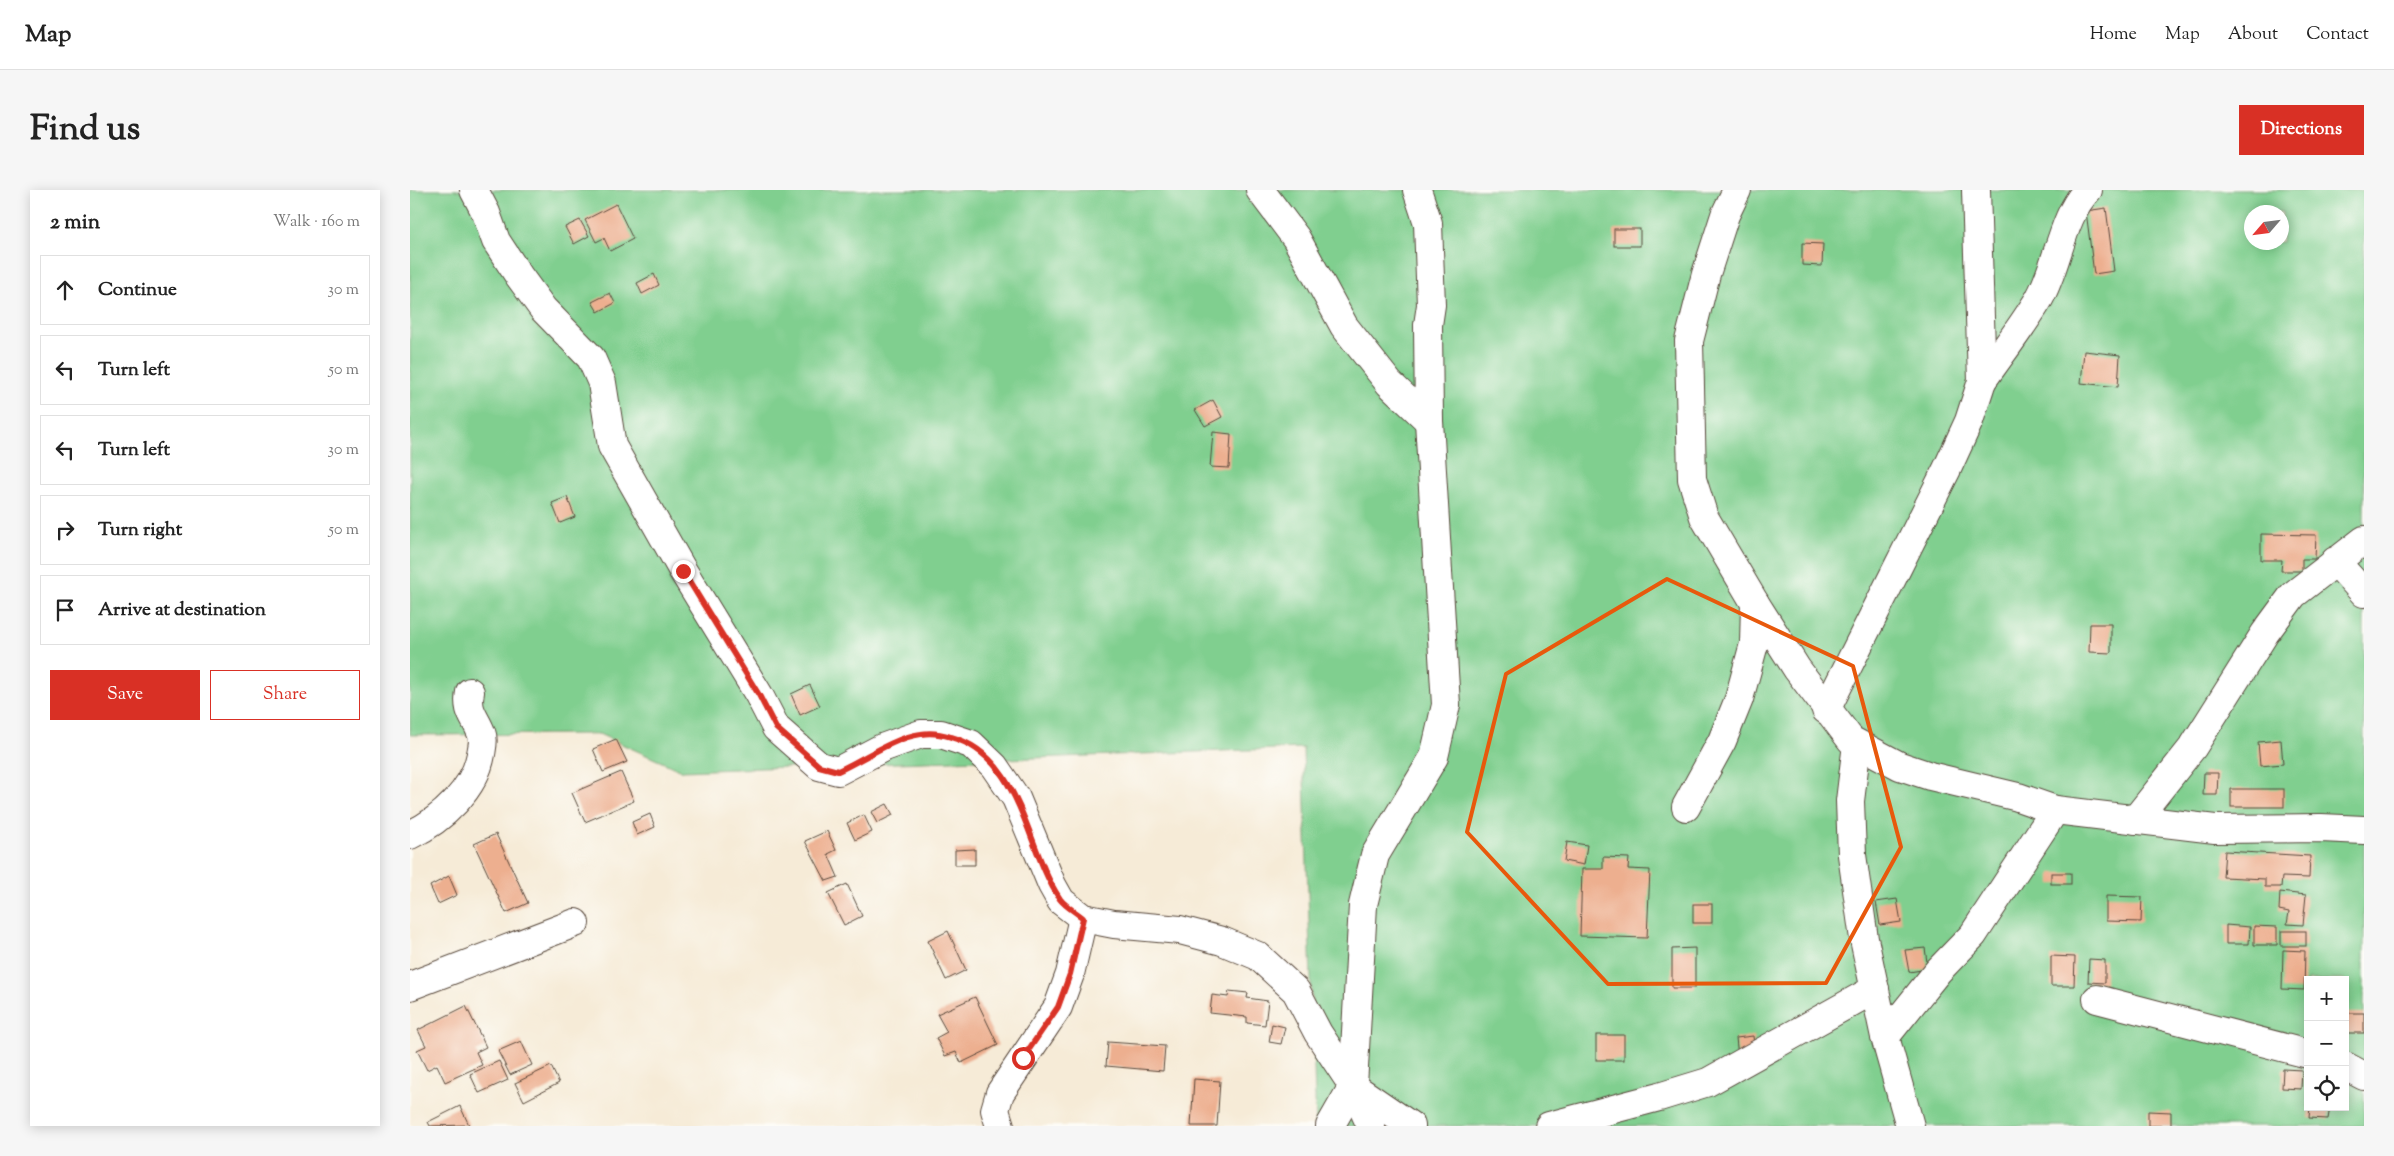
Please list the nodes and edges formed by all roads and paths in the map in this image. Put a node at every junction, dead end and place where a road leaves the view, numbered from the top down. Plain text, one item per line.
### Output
1 (474, 190) edge
2 (1260, 190) edge
3 (1417, 190) edge
4 (1737, 190) edge
5 (1976, 190) edge
6 (2088, 190) edge
7 (1982, 381) junction
8 (1429, 421) junction
9 (2364, 540) edge
10 (2335, 561) junction
11 (2364, 593) edge
12 (1755, 603) junction
13 (470, 692) dead end
14 (1826, 710) junction
15 (1857, 744) junction
16 (1686, 807) dead end
17 (2055, 810) junction
18 (2135, 820) junction
19 (2364, 830) edge
20 (410, 835) edge
21 (1083, 918) junction
22 (575, 923) dead end
23 (410, 986) edge
24 (1875, 989) junction
25 (2097, 999) dead end
26 (1885, 1038) junction
27 (2304, 1053) edge
28 (2349, 1068) edge
29 (2364, 1076) edge
30 (1353, 1086) junction
31 (1000, 1126) edge
32 (1330, 1126) edge
33 (1371, 1126) edge
34 (1411, 1126) edge
35 (1549, 1126) edge
36 (1910, 1126) edge

1 - 21 street
2 - 8 street
3 - 8 street
4 - 12 street
5 - 7 street
6 - 7 street
7 - 14 street
8 - 30 street
9 - 10 street
10 - 11 street
10 - 18 street
12 - 14 street
12 - 16 street
13 - 20 street
14 - 15 street
15 - 17 street
15 - 24 street
17 - 18 street
17 - 26 street
18 - 19 street
21 - 30 street
21 - 31 street
22 - 23 street
24 - 26 street
24 - 35 street
25 - 27 street
26 - 36 street
28 - 29 street
30 - 32 street
30 - 33 street
30 - 34 street

